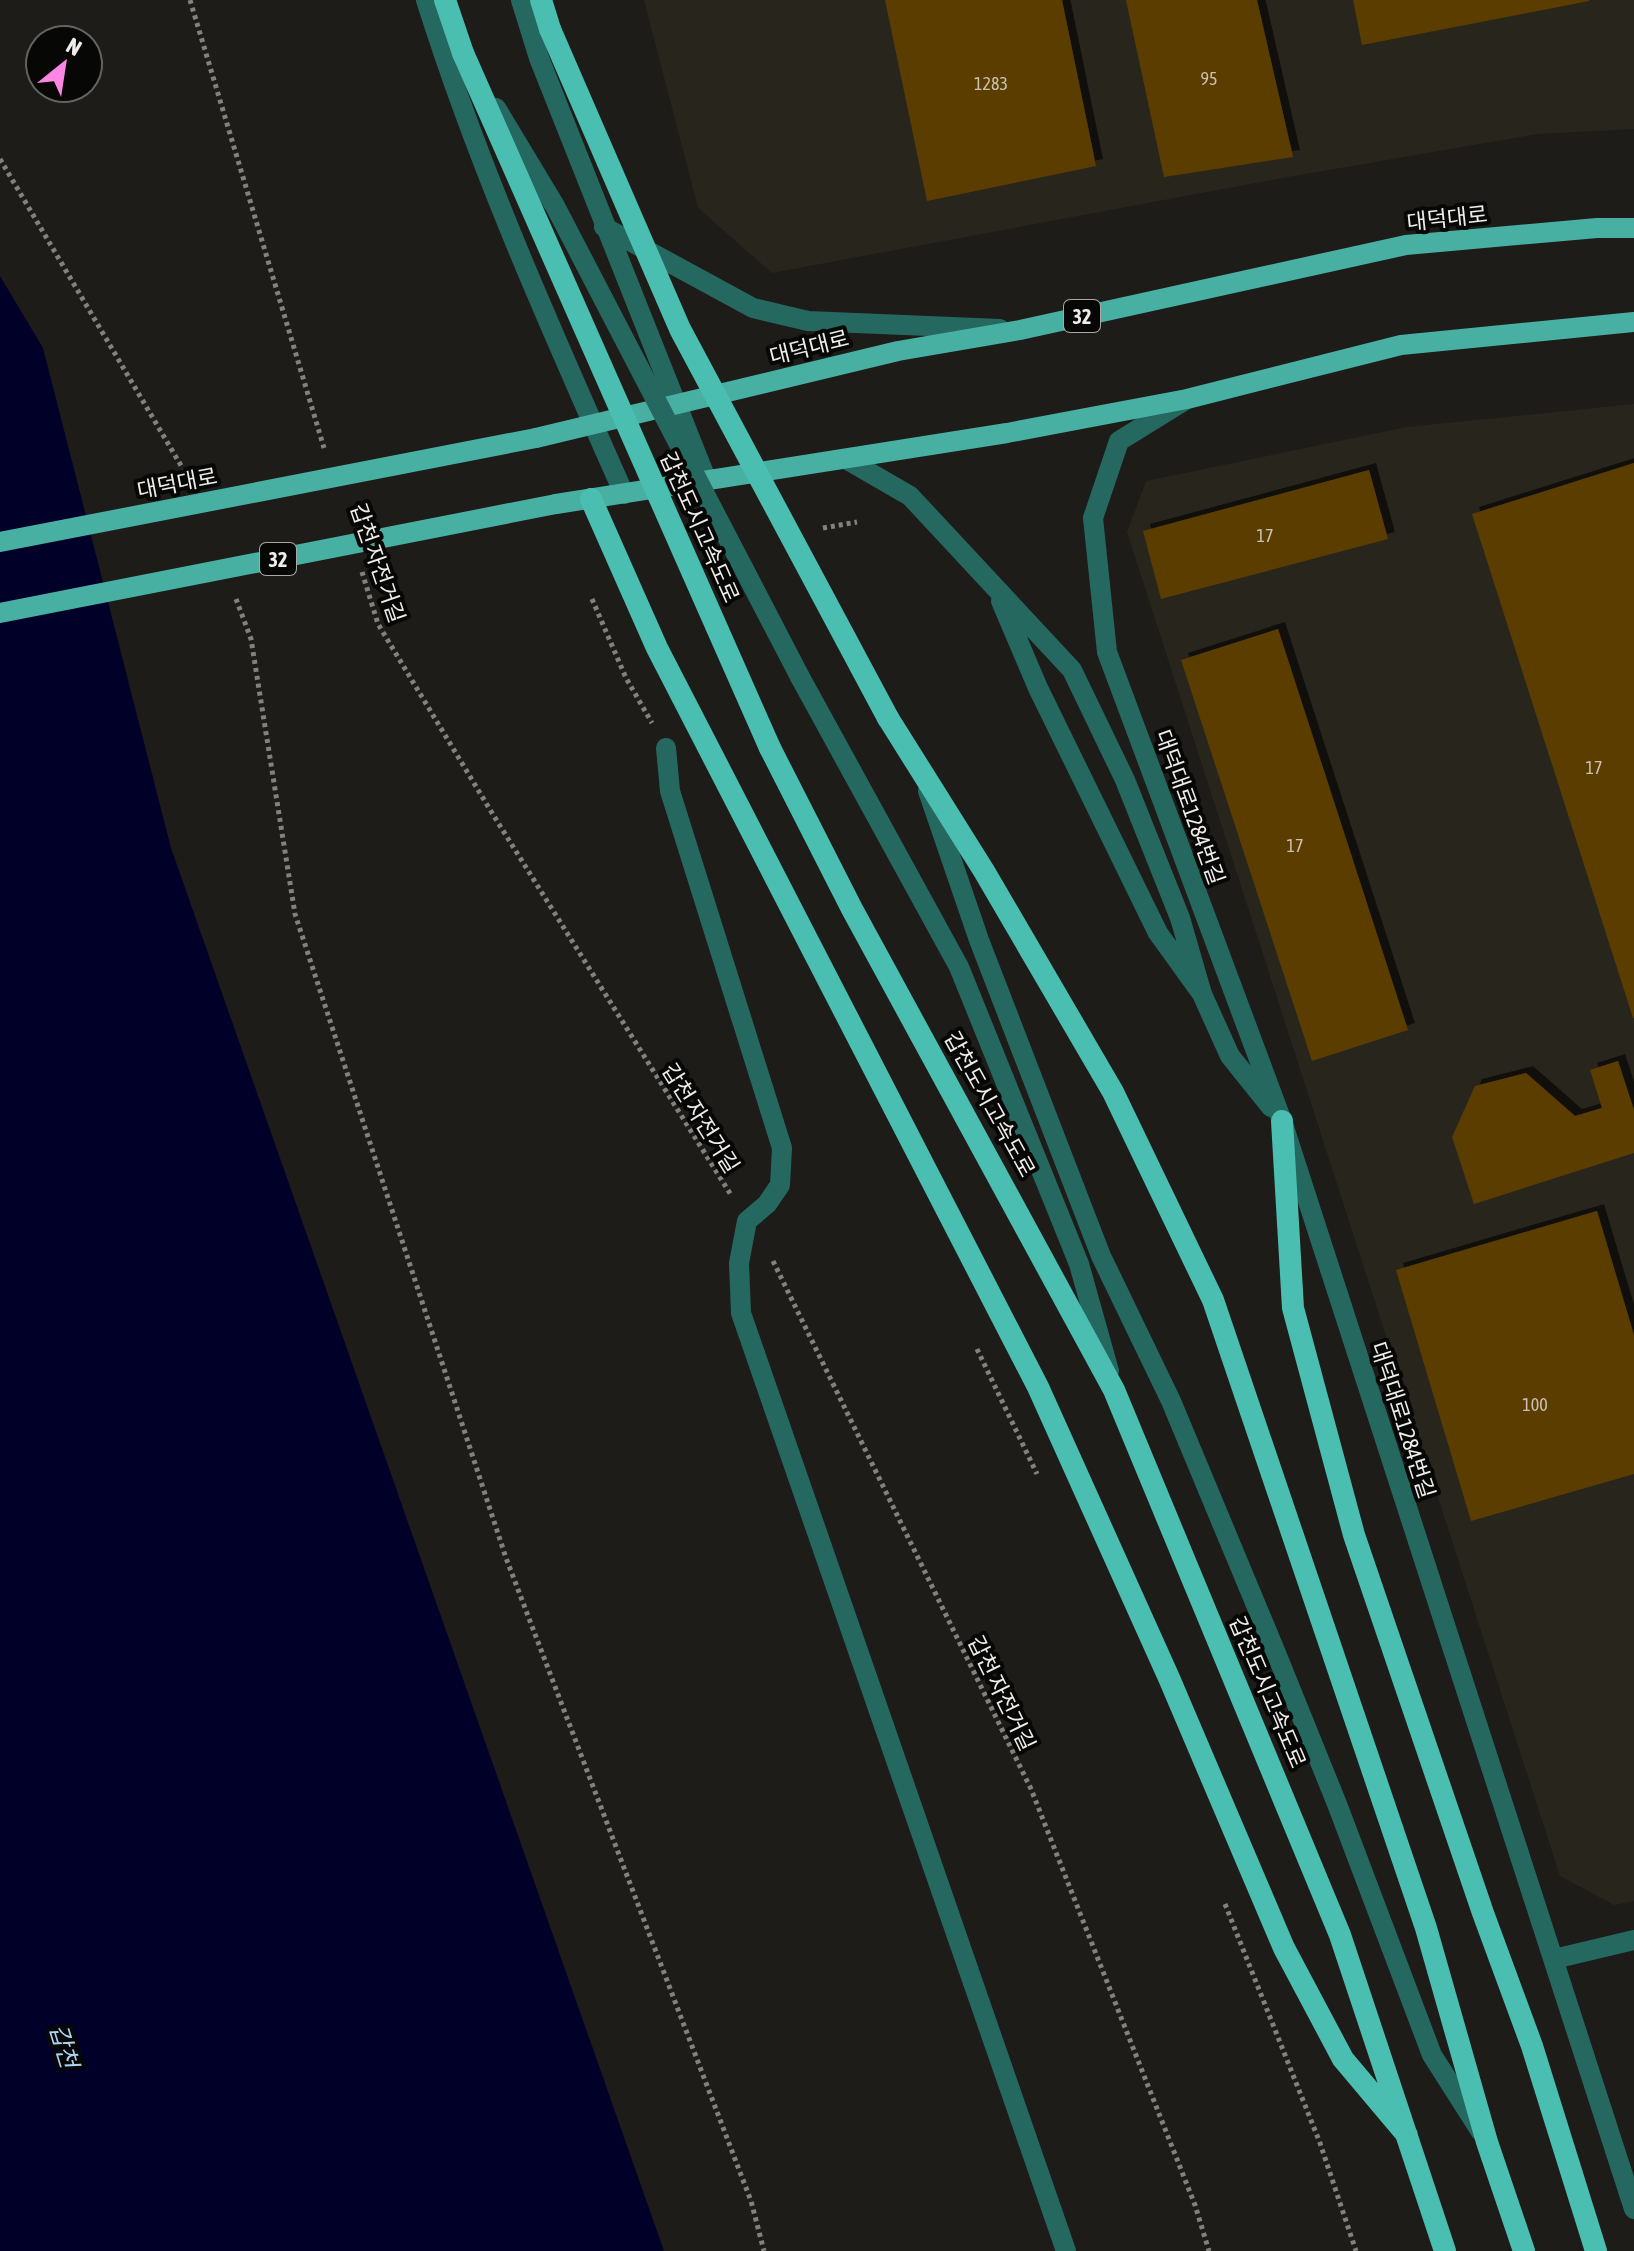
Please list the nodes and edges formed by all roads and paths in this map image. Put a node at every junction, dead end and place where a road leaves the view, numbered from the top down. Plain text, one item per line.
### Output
1 (190, 0) edge
2 (426, 0) edge
3 (445, 0) edge
4 (521, 0) edge
5 (541, 0) edge
6 (463, 53) junction
7 (0, 159) edge
8 (604, 227) junction
9 (1634, 228) edge
10 (1634, 322) edge
11 (1020, 330) junction
12 (1187, 399) junction
13 (676, 404) junction
14 (593, 424) junction
15 (846, 459) junction
16 (328, 461) dead end
17 (186, 474) dead end
18 (707, 481) junction
19 (624, 494) junction
20 (591, 499) junction
21 (0, 542) edge
22 (360, 565) dead end
23 (994, 586) junction
24 (235, 598) dead end
25 (592, 599) dead end
26 (0, 613) edge
27 (666, 748) joint
28 (920, 770) junction
29 (1202, 994) junction
30 (1282, 1121) junction
31 (747, 1221) junction
32 (975, 1344) dead end
33 (1114, 1390) junction
34 (1043, 1487) dead end
35 (1220, 1890) dead end
36 (1634, 1940) edge
37 (1554, 1959) junction
38 (1407, 2135) junction
39 (1487, 2142) junction
40 (1634, 2209) edge
41 (764, 2251) edge
42 (1066, 2251) edge
43 (1209, 2251) edge
44 (1356, 2251) edge
45 (1445, 2251) edge
46 (1524, 2251) edge
47 (1596, 2251) edge

1 - 16 path
2 - 14 street
3 - 6 highway, 갑천도시고속도로
4 - 8 street
5 - 28 highway, bridge
6 - 33 highway, 갑천도시고속도로, bridge
6 - 33 street, bridge
7 - 17 path
8 - 11 street
8 - 13 street
9 - 11 main road, 대덕대로 / 32
10 - 12 main road, 32
11 - 13 main road, 대덕대로 / 32
12 - 15 main road, 32
12 - 30 street, 대덕대로1284번길
13 - 14 main road, 대덕대로 / 32
13 - 18 street
14 - 19 street
14 - 21 main road, 대덕대로 / 32, bridge
15 - 18 main road, 32
15 - 23 street
18 - 19 main road, 32
19 - 20 main road, 32
20 - 26 main road, 32, bridge
20 - 38 highway
22 - 31 path, 갑천 자전거길
23 - 29 street
23 - 29 street
24 - 41 path
25 - 27 path
27 - 31 street
28 - 39 street
28 - 39 highway
29 - 30 street
30 - 37 street, 대덕대로1284번길
30 - 47 highway
31 - 42 street
31 - 43 path, 갑천 자전거길
32 - 34 path
33 - 38 highway, 갑천도시고속도로
35 - 44 path
36 - 37 street
37 - 40 street, 대덕대로1284번길
38 - 45 highway, 갑천도시고속도로
39 - 46 highway

